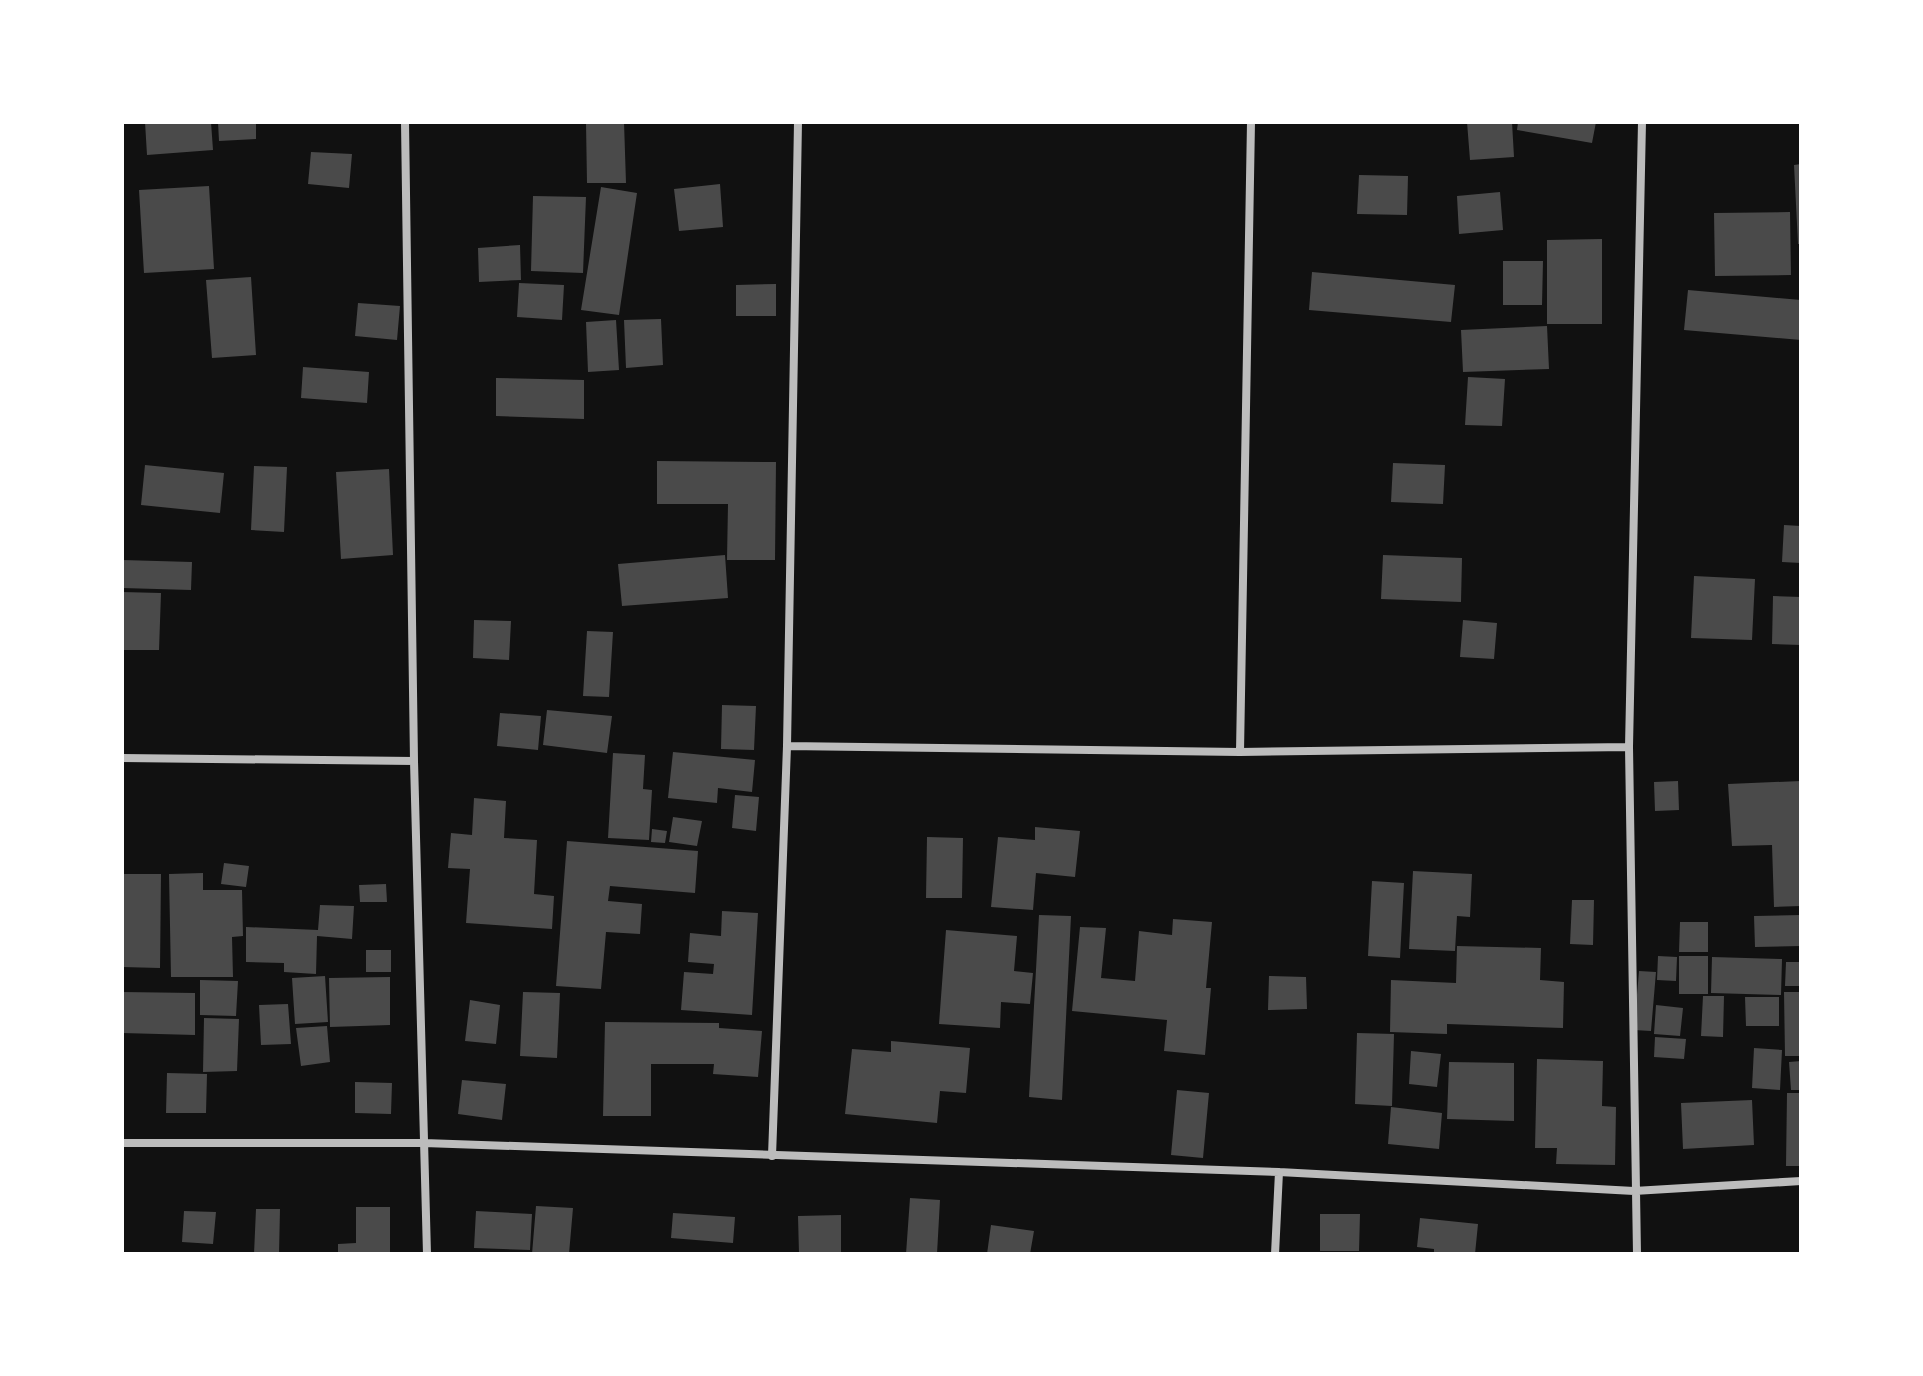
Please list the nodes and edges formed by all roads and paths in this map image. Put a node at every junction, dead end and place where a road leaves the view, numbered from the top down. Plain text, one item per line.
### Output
1 (405, 122) edge
2 (798, 122) edge
3 (1251, 122) edge
4 (1642, 122) edge
5 (787, 746) junction
6 (1629, 747) junction
7 (1240, 752) junction
8 (122, 758) edge
9 (414, 761) junction
10 (122, 1143) edge
11 (424, 1143) junction
12 (772, 1156) junction
13 (1279, 1172) junction
14 (1801, 1181) edge
15 (1634, 1191) junction
16 (427, 1254) edge
17 (1275, 1254) edge
18 (1637, 1254) edge

1 - 9 street
2 - 5 street
3 - 7 street
4 - 6 street
5 - 7 street
5 - 12 street
6 - 7 street
6 - 15 street
8 - 9 street
9 - 11 street
10 - 11 street
11 - 12 street
11 - 16 street
12 - 13 street
13 - 15 street
13 - 17 street
14 - 15 street
15 - 18 street

